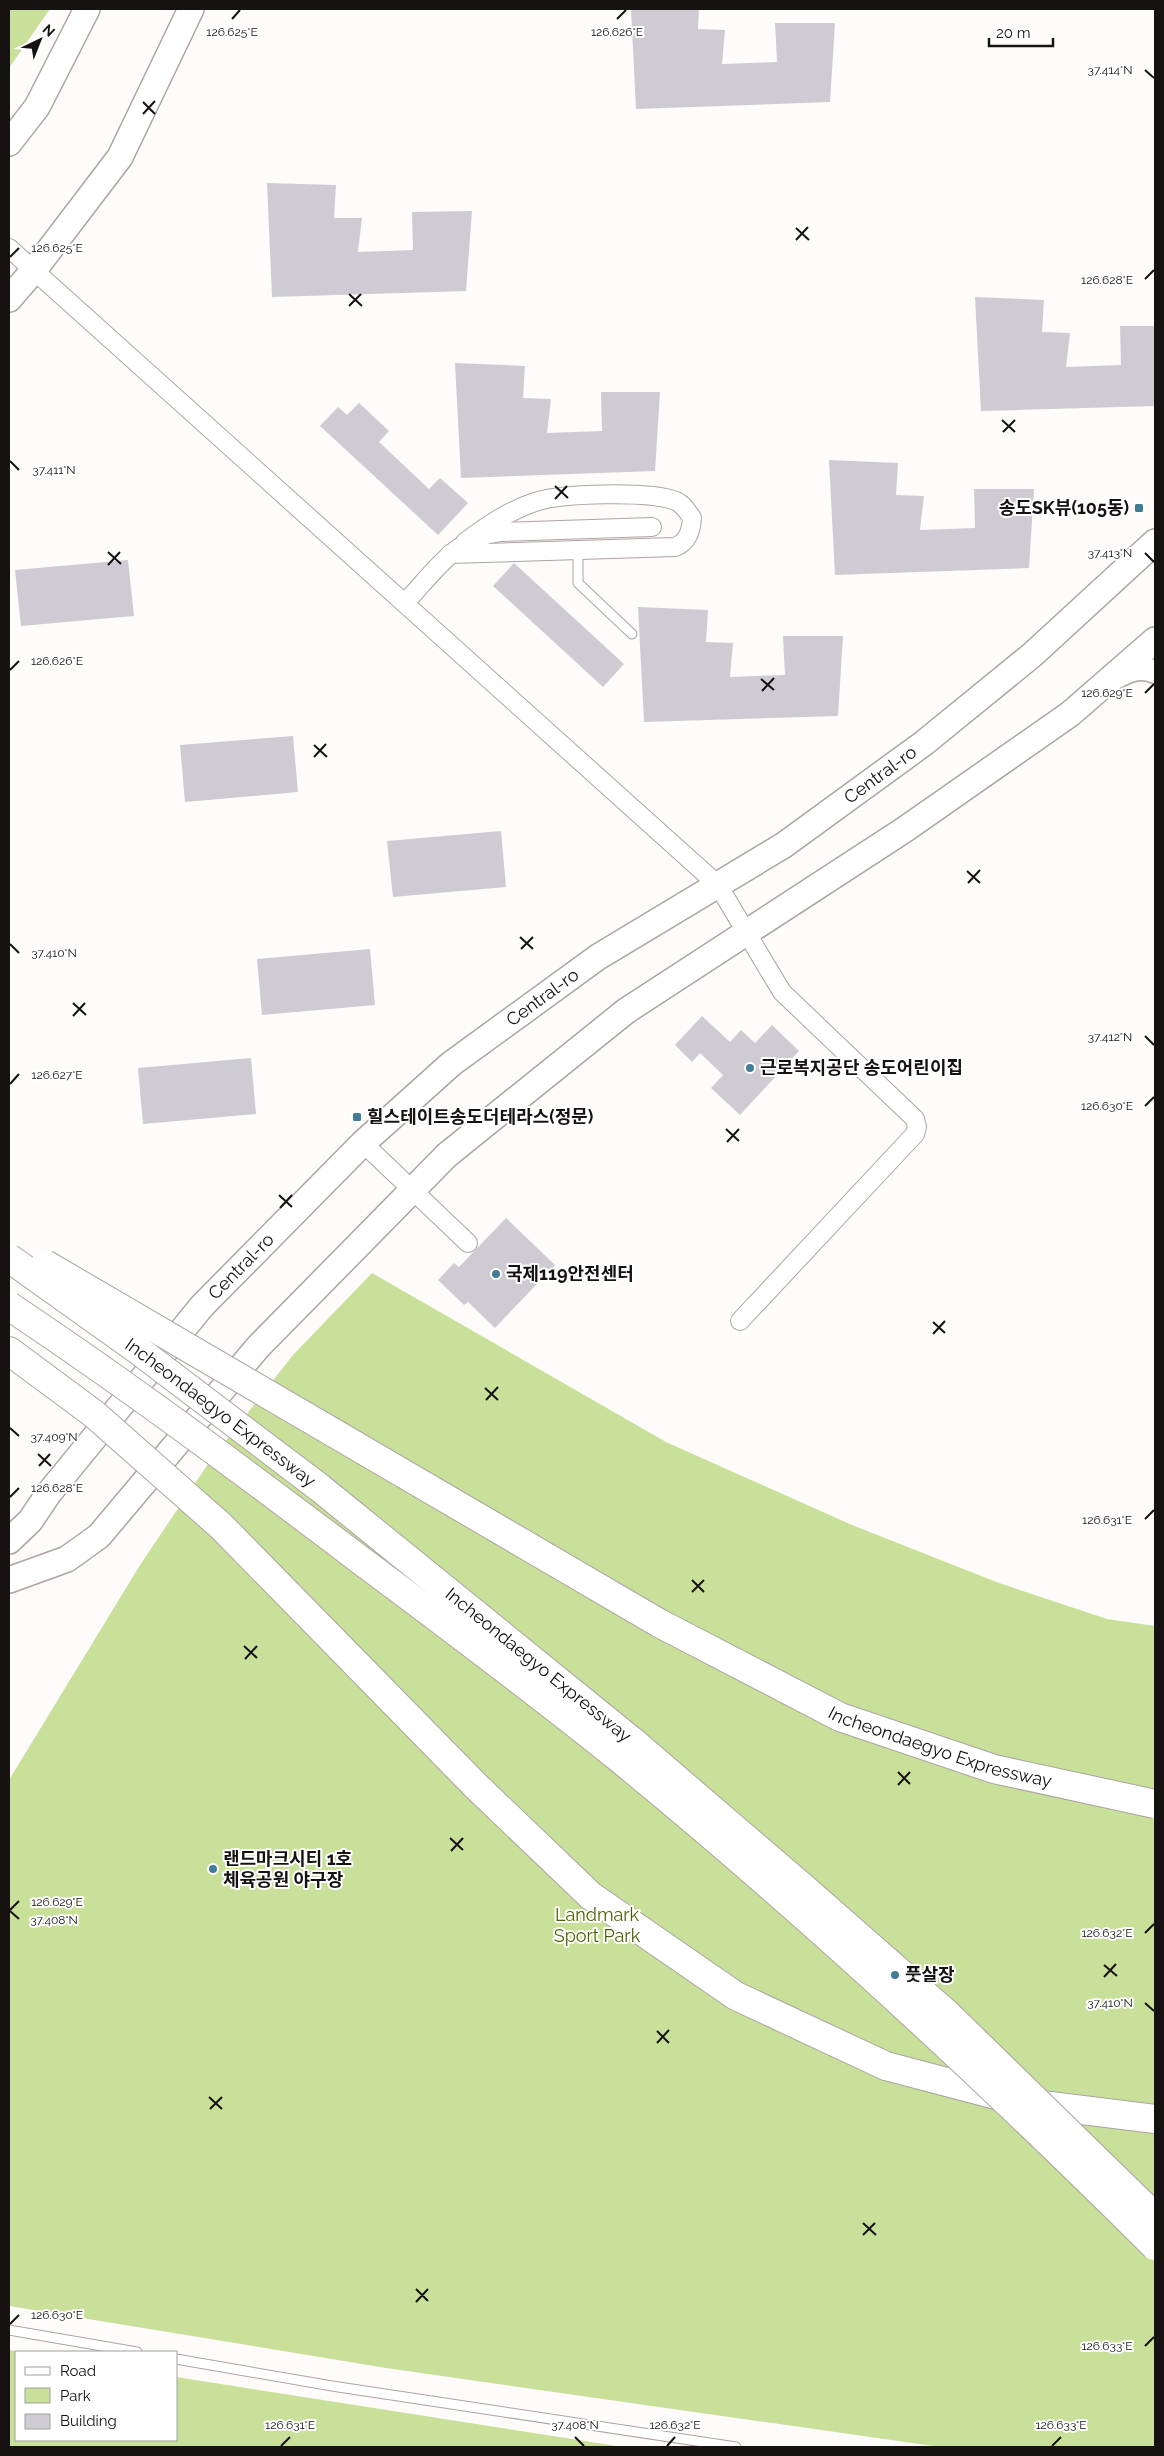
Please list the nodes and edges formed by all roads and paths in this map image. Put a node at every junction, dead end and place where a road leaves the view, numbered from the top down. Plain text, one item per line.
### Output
1 (86, 9) edge
2 (191, 9) edge
3 (9, 143) edge
4 (9, 248) edge
5 (34, 270) junction
6 (9, 299) edge
7 (652, 527) dead end
8 (465, 542) junction
9 (1155, 542) edge
10 (578, 550) junction
11 (450, 554) junction
12 (406, 603) junction
13 (632, 634) dead end
14 (1155, 640) edge
15 (1155, 672) edge
16 (1106, 682) junction
17 (718, 884) junction
18 (747, 933) junction
19 (363, 1143) junction
20 (413, 1190) junction
21 (9, 1243) edge
22 (468, 1243) dead end
23 (9, 1258) edge
24 (9, 1306) edge
25 (740, 1321) dead end
26 (9, 1351) edge
27 (9, 1541) edge
28 (9, 1580) edge
29 (1155, 1804) edge
30 (1155, 2119) edge
31 (1155, 2217) edge
32 (1155, 2246) edge
33 (9, 2330) edge
34 (131, 2351) edge
35 (178, 2359) edge
36 (736, 2447) edge

1 - 3 main road
2 - 5 main road
4 - 5 street
5 - 6 main road
5 - 12 street
7 - 8 street
8 - 10 street
8 - 11 street
9 - 17 main road, Central-ro
10 - 11 street
10 - 13 lane
11 - 12 street
12 - 17 street
14 - 16 main road
15 - 16 street
16 - 18 main road
17 - 18 street
17 - 19 main road, Central-ro
18 - 20 main road
18 - 25 street
19 - 20 street
19 - 27 main road, Central-ro
20 - 22 street
20 - 28 main road
21 - 29 highway, Incheondaegyo Expressway, bridge
23 - 31 highway, Incheondaegyo Expressway, bridge
24 - 32 highway, Incheondaegyo Expressway, bridge
26 - 30 highway, bridge
33 - 34 lane
35 - 36 lane

